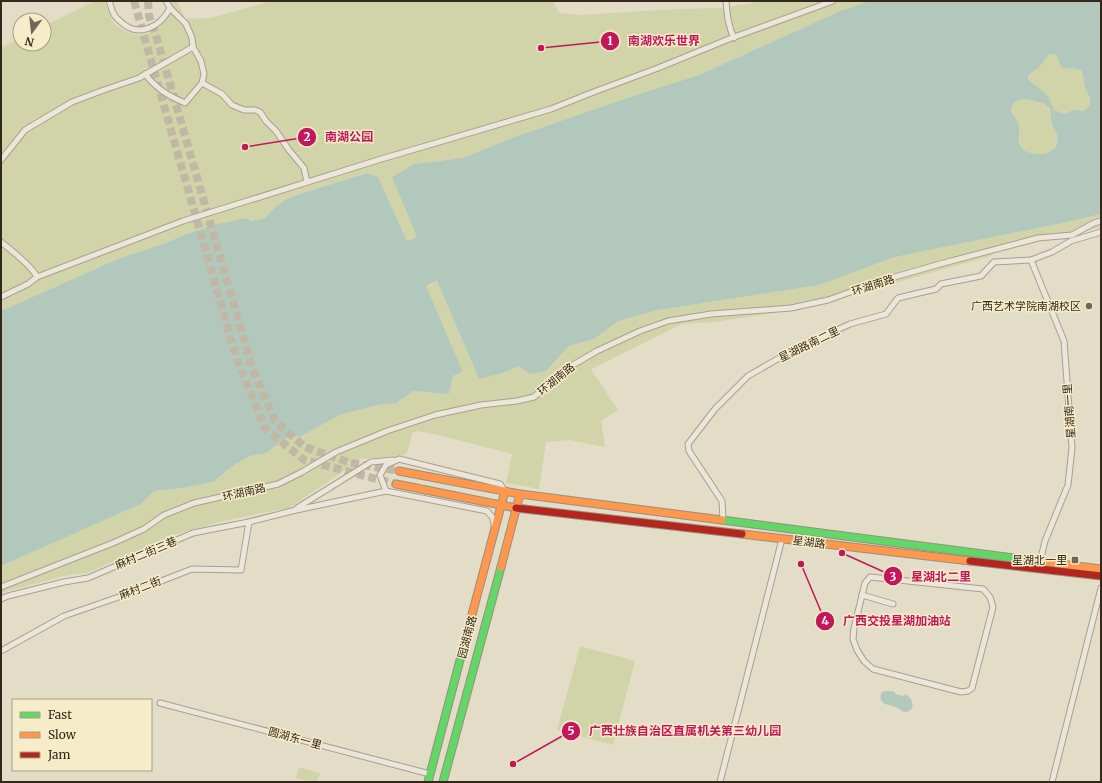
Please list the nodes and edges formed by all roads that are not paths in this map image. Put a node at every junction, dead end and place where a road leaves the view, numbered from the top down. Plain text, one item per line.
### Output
1 (109, 1) edge
2 (166, 1) edge
3 (726, 1) edge
4 (833, 1) edge
5 (170, 8) junction
6 (734, 38) junction
7 (193, 47) junction
8 (145, 74) junction
9 (202, 84) junction
10 (1, 160) edge
11 (307, 182) junction
12 (1101, 221) edge
13 (1101, 232) edge
14 (1, 242) edge
15 (1031, 260) junction
16 (37, 277) junction
17 (1, 297) edge
18 (398, 459) junction
19 (399, 471) tunnel mouth
20 (396, 484) tunnel mouth
21 (386, 491) junction
22 (505, 491) junction
23 (520, 494) junction
24 (502, 505) junction
25 (516, 508) junction
26 (292, 511) junction
27 (723, 520) junction
28 (249, 522) junction
29 (495, 530) junction
30 (782, 539) junction
31 (1040, 562) junction
32 (1101, 570) edge
33 (1101, 576) edge
34 (1, 587) edge
35 (1101, 588) edge
36 (862, 595) junction
37 (1, 599) edge
38 (893, 604) dead end
39 (1, 651) edge
40 (160, 703) dead end
41 (430, 774) junction
42 (428, 782) edge
43 (443, 782) edge
44 (720, 782) edge
45 (1052, 782) edge

1 - 5 street
2 - 5 street
3 - 6 street
4 - 6 street
5 - 7 street
6 - 11 street
7 - 8 street
7 - 9 street
8 - 9 street
8 - 10 street
9 - 11 street
11 - 16 street
12 - 34 street, 环湖南路
13 - 15 street
14 - 16 street
15 - 27 street, 星湖路南二里
15 - 31 street, 星湖南一里
16 - 17 street
18 - 21 street
18 - 22 street
18 - 26 street
19 - 22 main road, 星湖路
20 - 24 main road, 星湖路
21 - 26 street, 麻村二街三巷
21 - 29 street
22 - 23 main road, 星湖路
22 - 24 main road, 园湖南路
23 - 25 main road, 园湖南路
23 - 27 main road, 星湖路
24 - 25 main road, 星湖路
24 - 29 main road, 园湖南路
25 - 30 main road, 星湖路
25 - 43 main road, 园湖南路
26 - 28 street, 麻村二街三巷
27 - 31 main road, 星湖路
28 - 37 street, 麻村二街三巷
28 - 39 street, 麻村二街
29 - 41 main road, 园湖南路
30 - 33 main road, 星湖路
30 - 44 street
31 - 32 main road, 星湖路
35 - 45 street
36 - 36 street
36 - 38 street
40 - 41 street, 圆湖东一里
41 - 42 main road, 园湖南路

